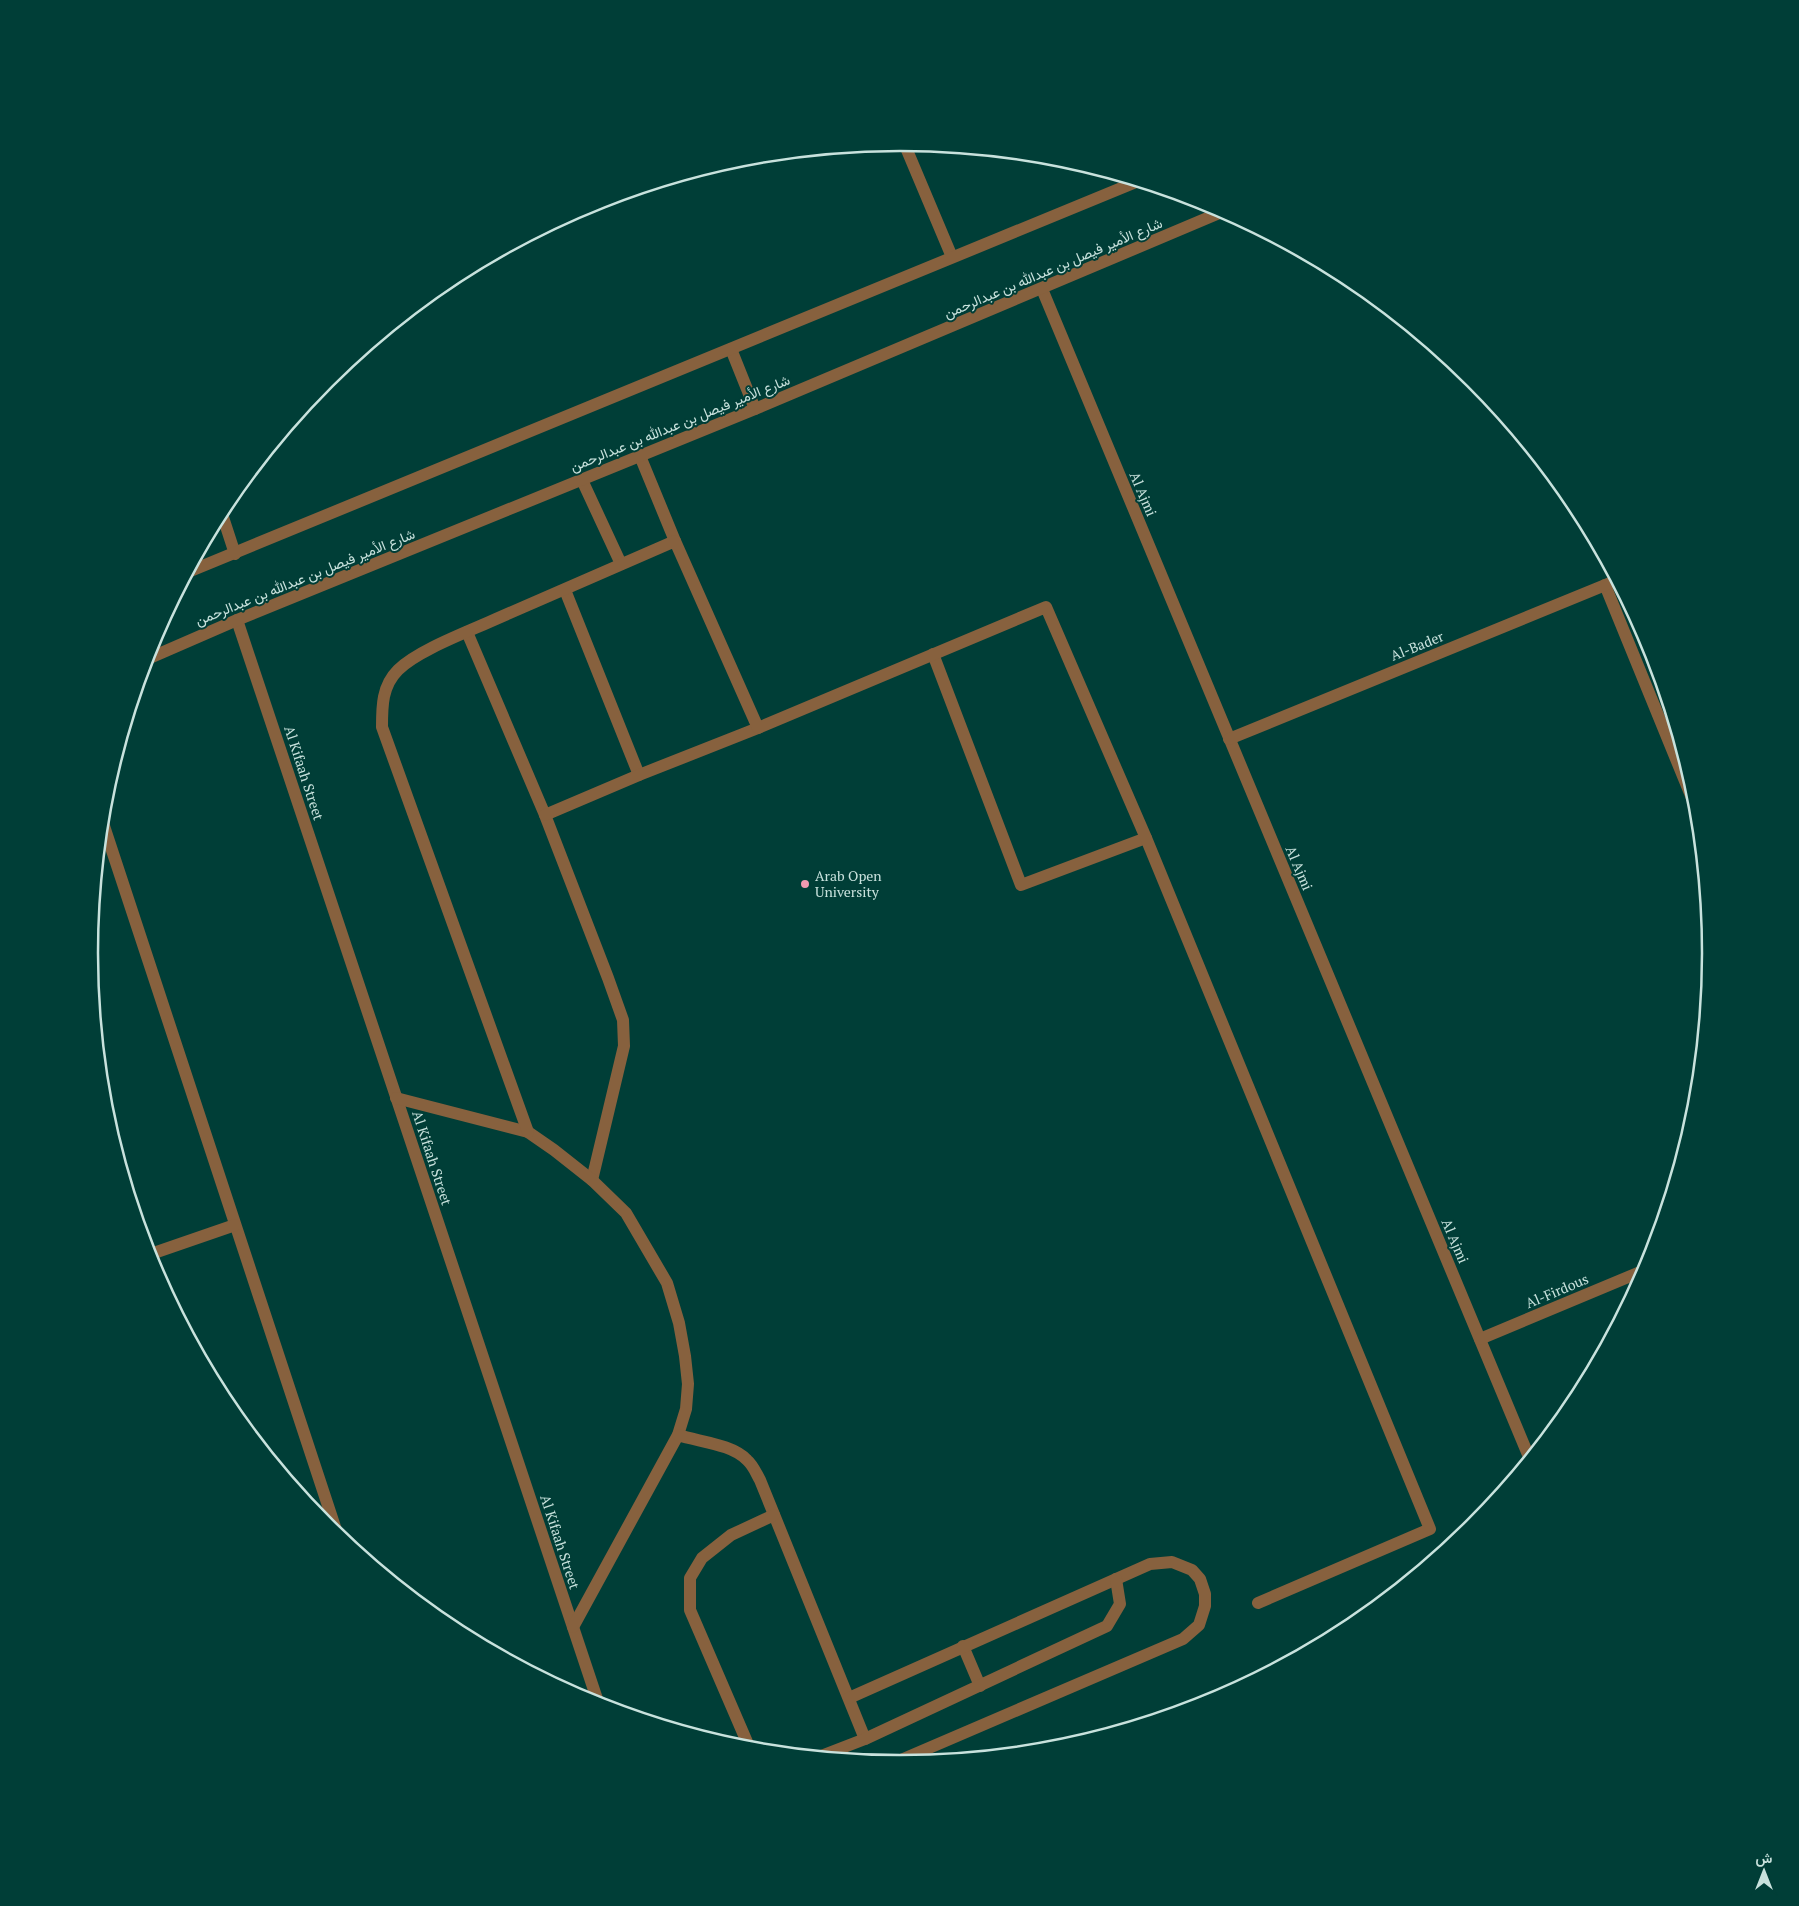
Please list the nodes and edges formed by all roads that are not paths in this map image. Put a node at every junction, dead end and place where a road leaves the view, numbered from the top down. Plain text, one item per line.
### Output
1 (907, 151) edge
2 (1129, 185) edge
3 (1214, 215) edge
4 (952, 257) junction
5 (1042, 289) junction
6 (731, 349) junction
7 (755, 409) junction
8 (640, 456) junction
9 (582, 480) junction
10 (224, 521) edge
11 (675, 541) junction
12 (235, 554) junction
13 (621, 564) junction
14 (196, 569) edge
15 (1610, 583) edge
16 (565, 590) junction
17 (237, 620) junction
18 (467, 632) junction
19 (933, 654) junction
20 (155, 656) edge
21 (758, 728) junction
22 (1230, 739) junction
23 (1677, 759) edge
24 (639, 775) junction
25 (545, 816) junction
26 (107, 834) edge
27 (1146, 838) junction
28 (396, 1098) junction
29 (528, 1132) junction
30 (592, 1180) junction
31 (235, 1225) junction
32 (156, 1252) edge
33 (1634, 1275) edge
34 (1480, 1339) junction
35 (678, 1435) junction
36 (1527, 1452) edge
37 (774, 1515) junction
38 (333, 1521) edge
39 (1116, 1579) junction
40 (1258, 1604) dead end
41 (573, 1627) junction
42 (963, 1646) junction
43 (980, 1686) junction
44 (596, 1695) edge
45 (849, 1698) junction
46 (865, 1738) junction
47 (746, 1741) edge
48 (832, 1752) edge
49 (914, 1754) edge

1 - 4 street
2 - 4 street
3 - 5 street, شارع الأمير فيصل بن عبدالله بن عبدالرحمن
4 - 6 street
5 - 7 street, شارع الأمير فيصل بن عبدالله بن عبدالرحمن
5 - 22 street, Al Ajmi
6 - 7 street
6 - 12 street
7 - 8 street, شارع الأمير فيصل بن عبدالله بن عبدالرحمن
8 - 9 street, شارع الأمير فيصل بن عبدالله بن عبدالرحمن
8 - 11 street
9 - 13 street
9 - 17 street, شارع الأمير فيصل بن عبدالله بن عبدالرحمن
10 - 12 street
11 - 13 street
11 - 21 street
12 - 14 street
13 - 16 street
15 - 22 street, Al-Bader
15 - 23 street
16 - 18 street
16 - 24 street
17 - 20 street, شارع الأمير فيصل بن عبدالله بن عبدالرحمن
17 - 28 street, Al Kifaah Street
18 - 25 street
18 - 29 street
19 - 21 street
19 - 27 street
19 - 27 street
21 - 24 street
22 - 34 street, Al Ajmi
24 - 25 street
25 - 30 street
26 - 31 street
27 - 40 street
28 - 29 street
28 - 41 street, Al Kifaah Street
29 - 30 street
30 - 35 street
31 - 32 street
31 - 38 street
33 - 34 street, Al-Firdous
34 - 36 street, Al Ajmi
35 - 37 street
35 - 41 street
37 - 45 street
37 - 47 street
39 - 42 street
39 - 43 street
39 - 49 street
41 - 44 street, Al Kifaah Street
42 - 43 street
42 - 45 street
43 - 46 street
45 - 46 street
46 - 48 street

